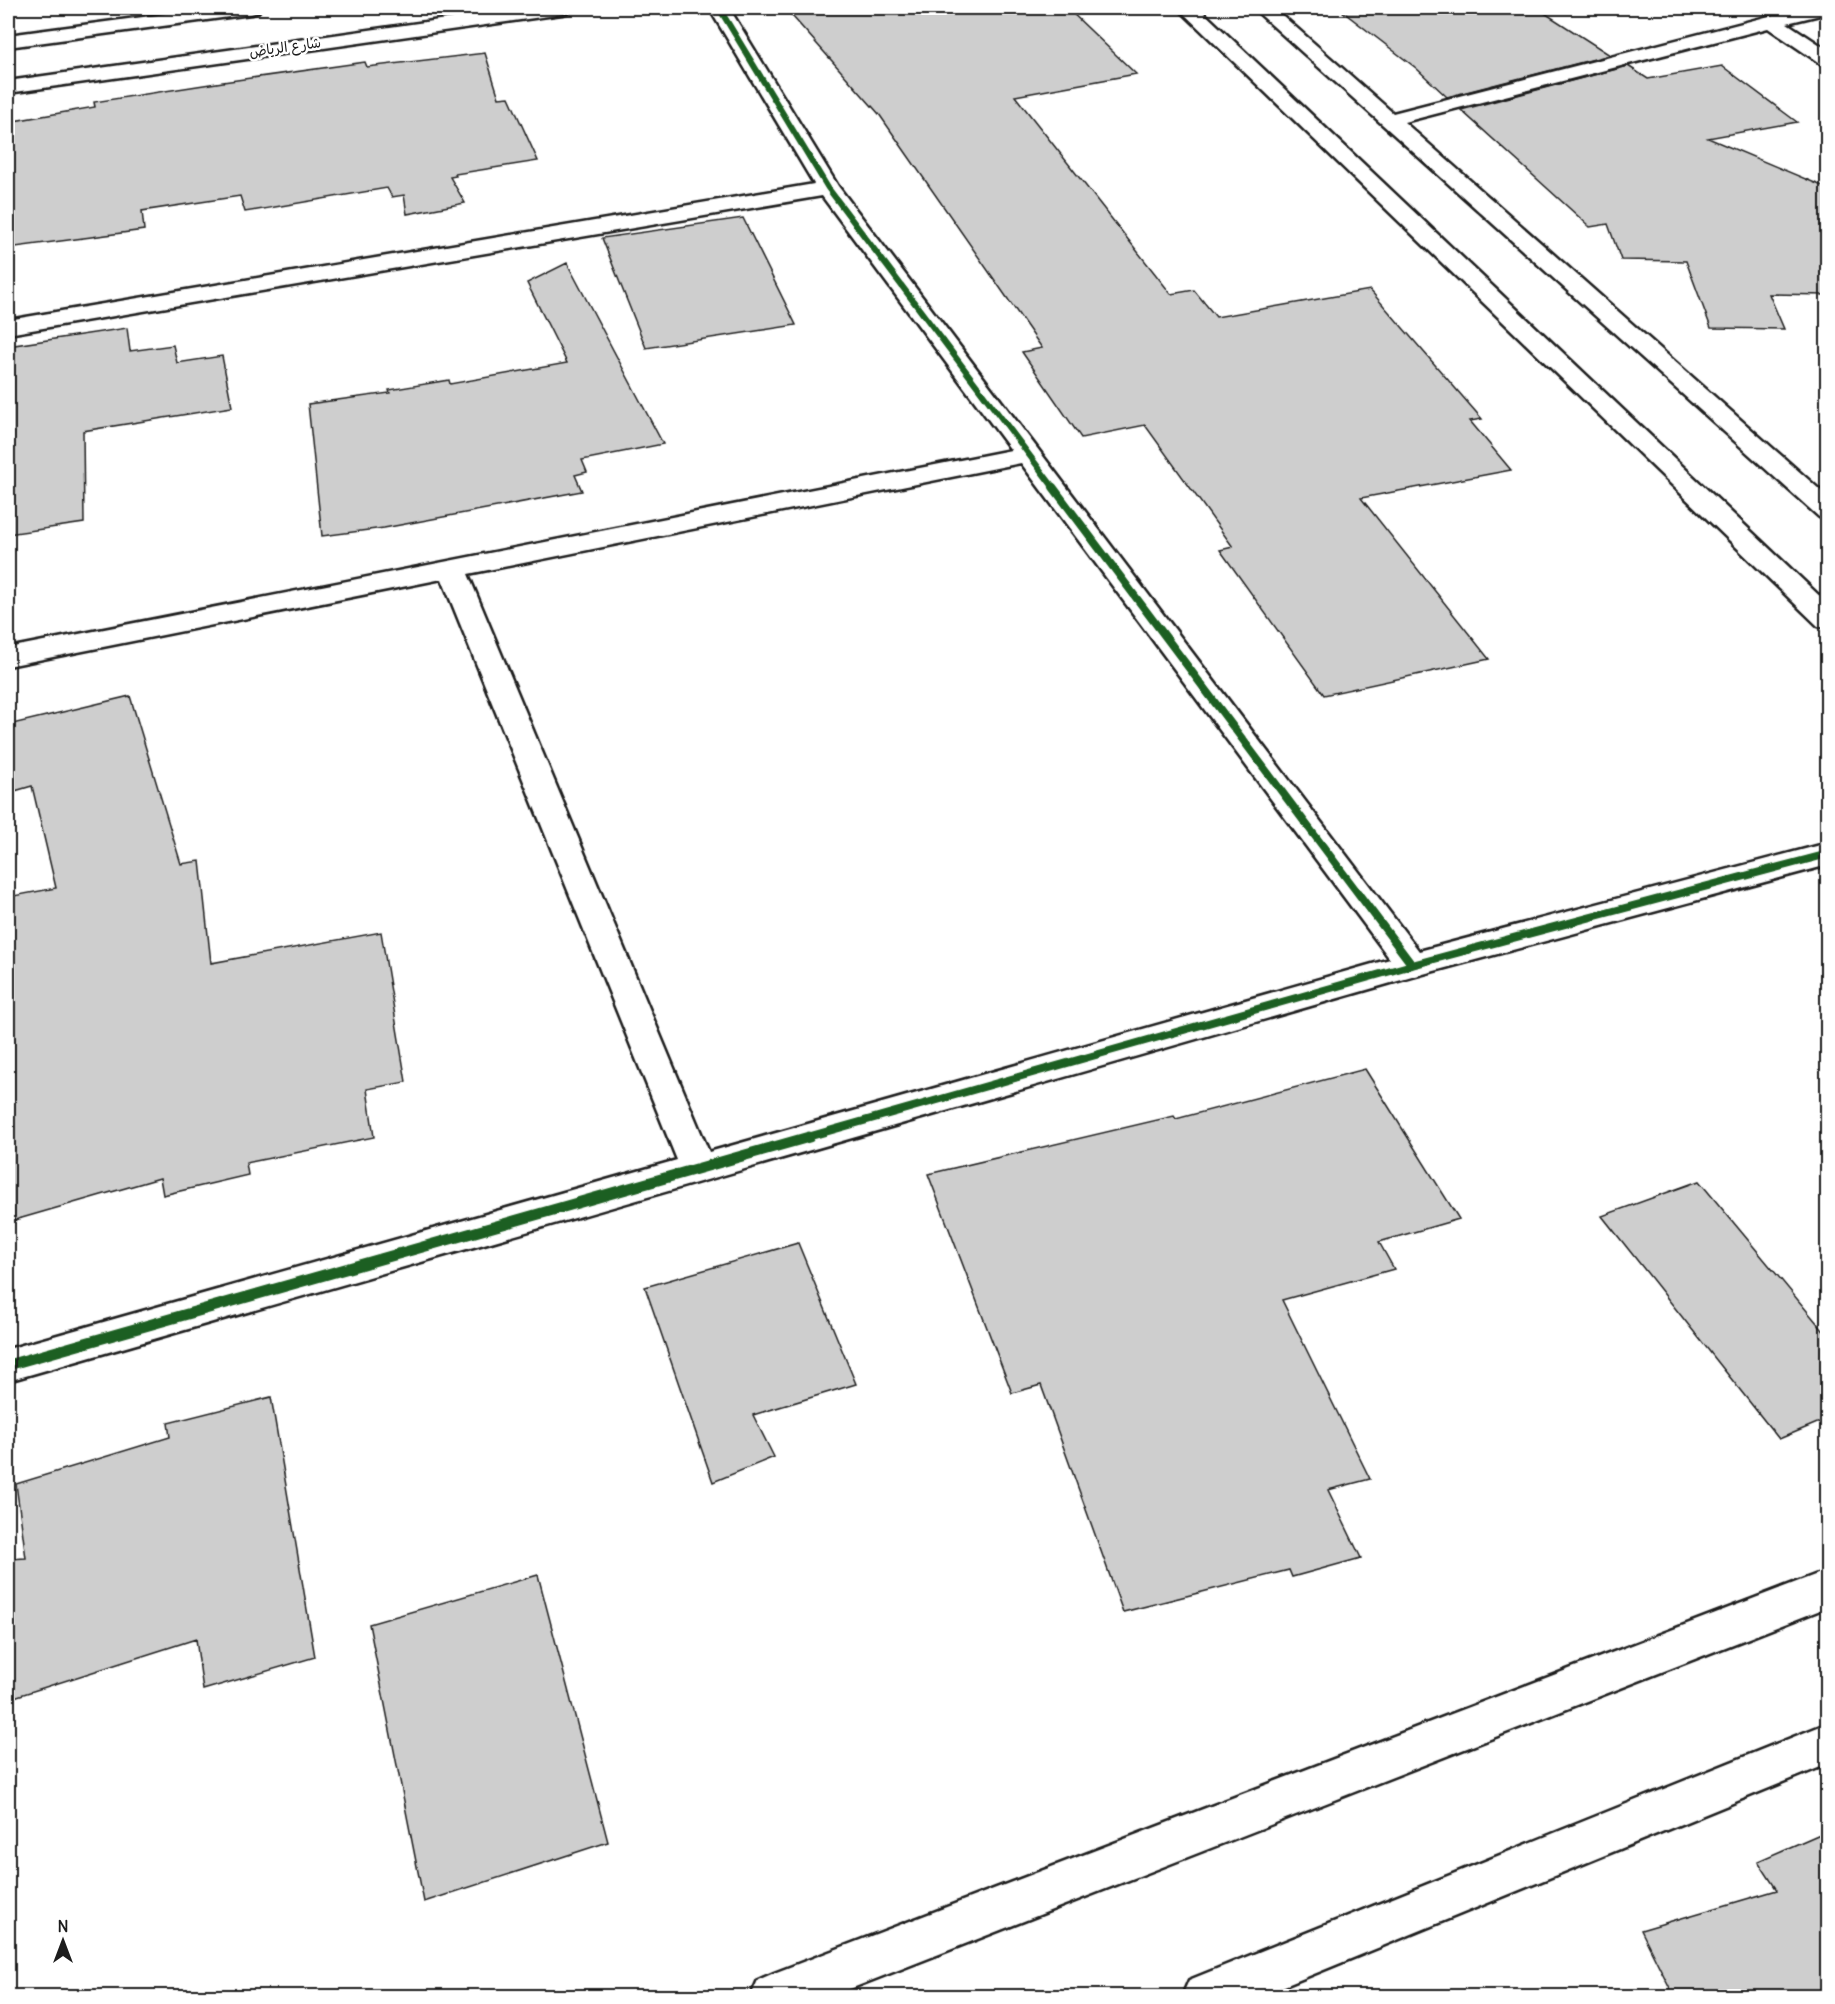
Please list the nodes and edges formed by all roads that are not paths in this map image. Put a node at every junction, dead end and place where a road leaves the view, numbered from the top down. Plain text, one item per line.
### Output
1 (251, 8) edge
2 (562, 8) edge
3 (719, 8) edge
4 (1188, 8) edge
5 (1263, 8) edge
6 (1822, 8) edge
7 (1771, 21) junction
8 (8, 41) edge
9 (1827, 60) edge
10 (8, 87) edge
11 (1389, 120) junction
12 (828, 188) junction
13 (8, 327) edge
14 (1028, 454) junction
15 (1827, 511) edge
16 (452, 569) junction
17 (1827, 620) edge
18 (8, 657) edge
19 (1827, 854) edge
20 (1412, 965) junction
21 (698, 1168) junction
22 (8, 1365) edge
23 (1827, 1588) edge
24 (1827, 1743) edge
25 (774, 1996) edge
26 (1205, 1996) edge

1 - 8 street
2 - 10 street, شارع الرياض
3 - 12 street
4 - 17 street
5 - 11 street
6 - 7 street
7 - 9 street
7 - 11 street
11 - 15 street
12 - 13 street
12 - 14 street
14 - 16 street
14 - 20 street
16 - 18 street
16 - 21 street
19 - 20 street
20 - 21 street
21 - 22 street
23 - 25 street
24 - 26 street

